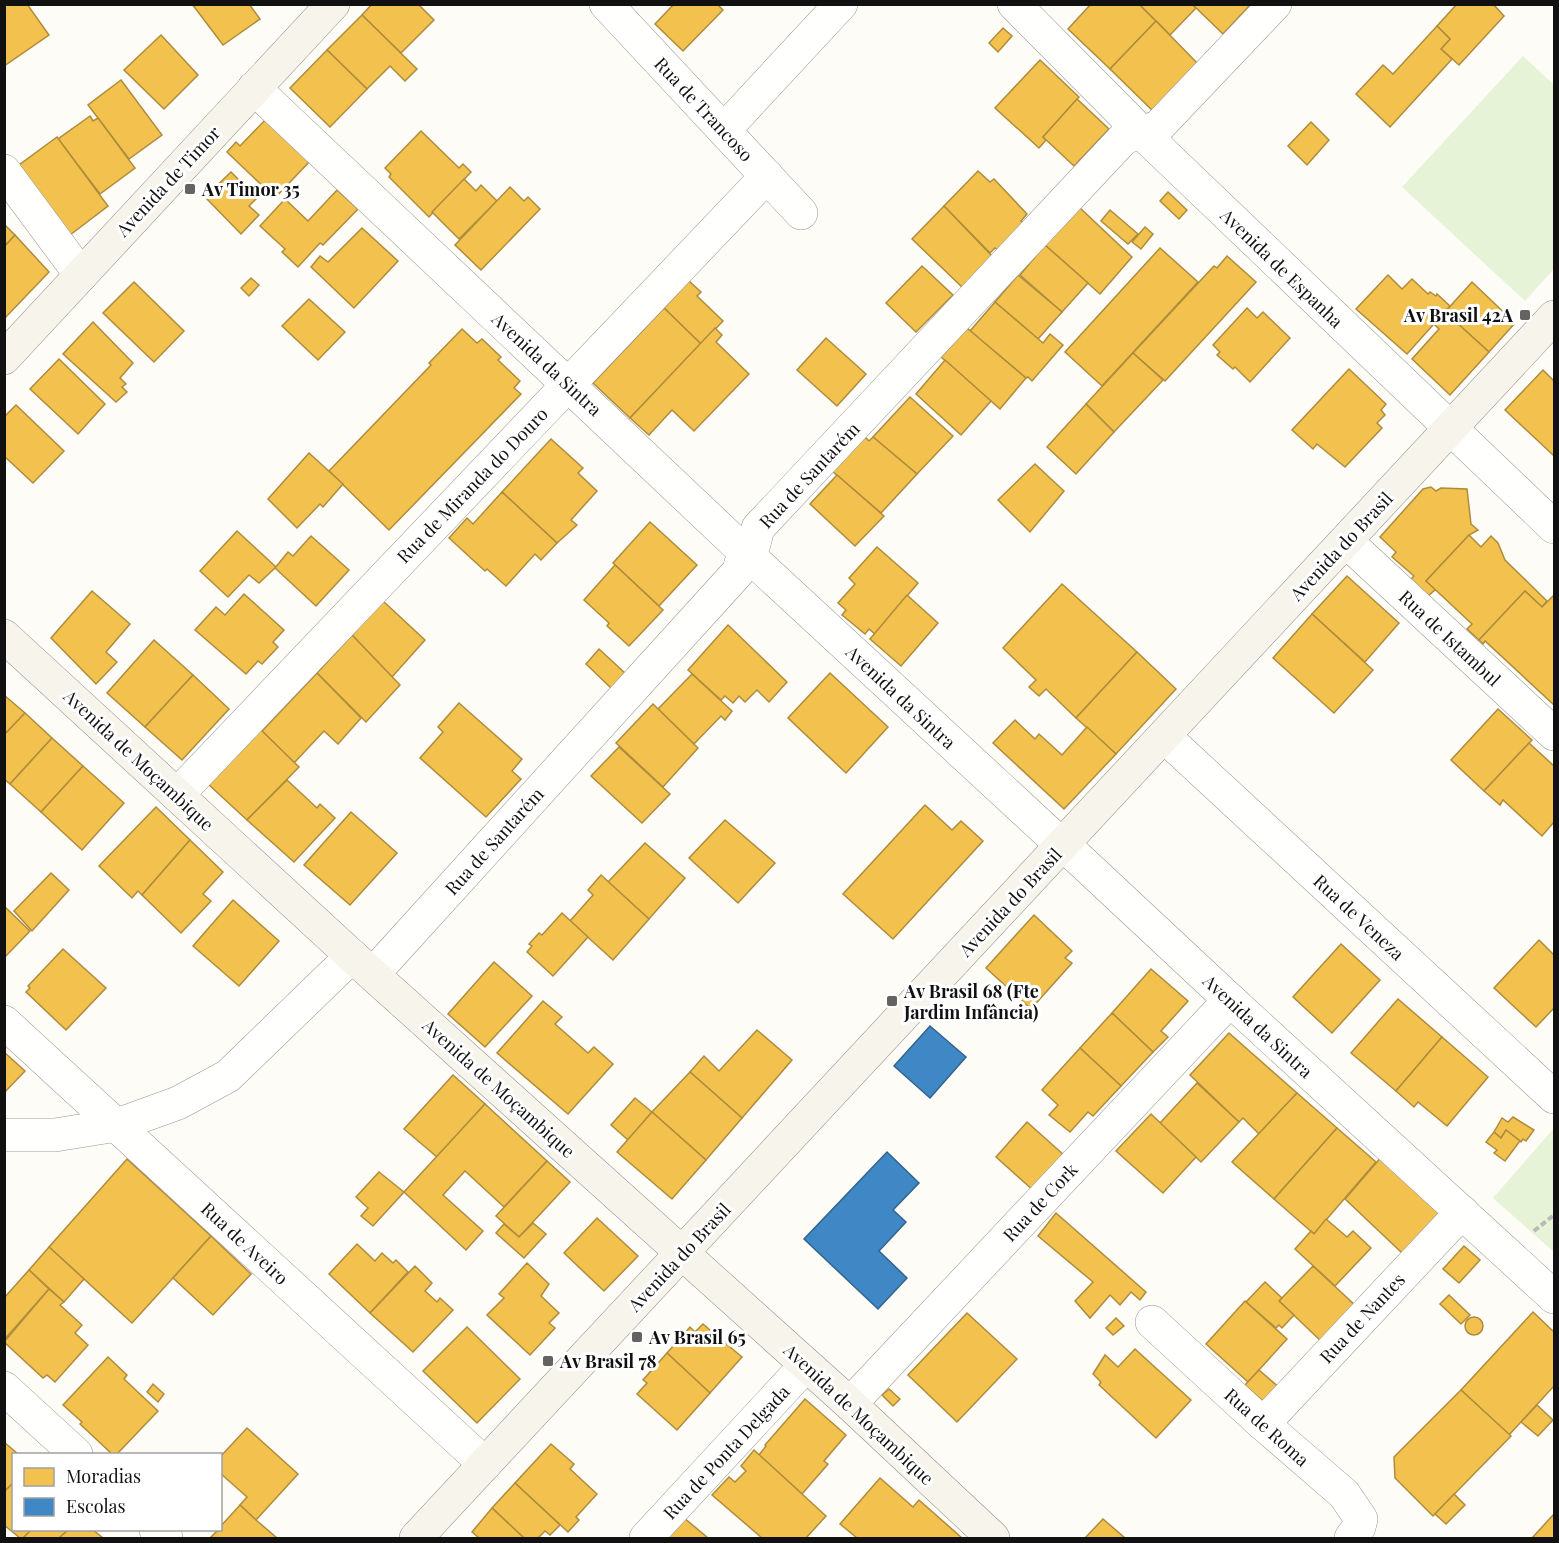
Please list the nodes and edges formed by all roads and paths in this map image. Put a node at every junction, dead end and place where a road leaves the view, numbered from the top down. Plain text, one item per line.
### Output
1 (333, 4) edge
2 (606, 4) edge
3 (841, 4) edge
4 (1014, 4) edge
5 (1275, 4) edge
6 (254, 88) junction
7 (724, 130) junction
8 (1142, 133) junction
9 (4, 171) edge
10 (767, 176) junction
11 (801, 213) dead end
12 (81, 275) junction
13 (1554, 317) edge
14 (4, 358) edge
15 (568, 384) junction
16 (1450, 429) junction
17 (1554, 527) edge
18 (1346, 541) junction
19 (747, 554) junction
20 (4, 636) edge
21 (1554, 734) edge
22 (1164, 736) junction
23 (177, 795) junction
24 (1064, 845) junction
25 (363, 965) junction
26 (1230, 1000) junction
27 (4, 1022) edge
28 (1554, 1097) edge
29 (117, 1125) junction
30 (4, 1135) edge
31 (1462, 1212) junction
32 (682, 1254) junction
33 (1554, 1297) edge
34 (1152, 1322) dead end
35 (806, 1365) junction
36 (4, 1388) edge
37 (850, 1404) junction
38 (1263, 1424) junction
39 (74, 1453) edge
40 (485, 1464) junction
41 (989, 1537) edge
42 (416, 1539) edge
43 (645, 1539) edge
44 (1351, 1539) edge

1 - 6 street, Avenida de Timor
2 - 7 street, Rua de Trancoso
3 - 7 street
4 - 8 street, Avenida de Espanha
5 - 8 street, Rua de Santarém
6 - 12 street, Avenida de Timor
6 - 15 street, Avenida da Sintra
7 - 10 street, Rua de Trancoso
8 - 16 street, Avenida de Espanha
8 - 19 street, Rua de Santarém
9 - 12 street
10 - 11 street, Rua de Trancoso
10 - 15 street, Rua de Miranda do Douro
12 - 14 street, Avenida de Timor
13 - 16 street, Avenida do Brasil
15 - 19 street, Avenida da Sintra
15 - 23 street, Rua de Miranda do Douro
16 - 17 street, Avenida de Espanha
16 - 18 street, Avenida do Brasil
18 - 21 street, Rua de Istambul
18 - 22 street, Avenida do Brasil
19 - 24 street, Avenida da Sintra
19 - 25 street, Rua de Santarém
20 - 23 street, Avenida de Moçambique
22 - 24 street, Avenida do Brasil
22 - 28 street, Rua de Veneza
23 - 25 street, Avenida de Moçambique
24 - 26 street, Avenida da Sintra
24 - 32 street, Avenida do Brasil
25 - 29 street, Rua de Santarém
25 - 32 street, Avenida de Moçambique
26 - 31 street, Avenida da Sintra
26 - 37 street, Rua de Cork
27 - 29 street, Rua de Aveiro
29 - 30 street, Rua de Santarém
29 - 40 street, Rua de Aveiro
31 - 33 street, Avenida da Sintra
31 - 38 street, Rua de Nantes
32 - 35 street, Avenida de Moçambique
32 - 40 street, Avenida do Brasil
34 - 38 street, Rua de Roma
35 - 37 street, Avenida de Moçambique
35 - 43 street, Rua de Ponta Delgada
36 - 39 street
37 - 41 street, Avenida de Moçambique
38 - 44 street, Rua de Roma
40 - 42 street, Avenida do Brasil

